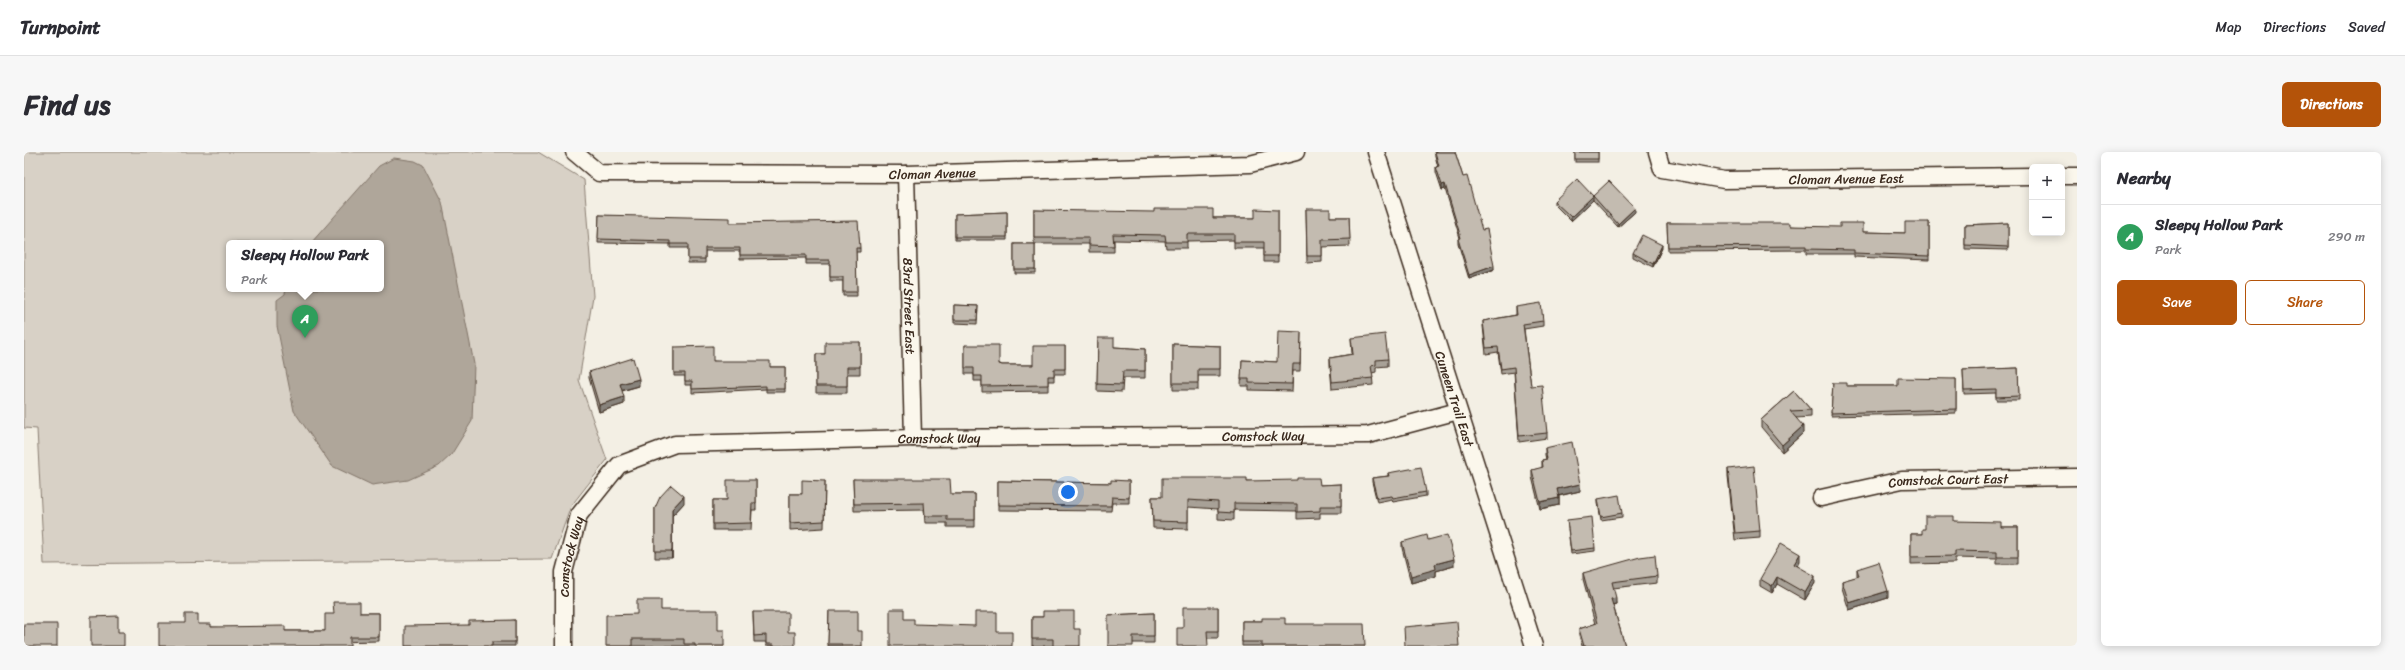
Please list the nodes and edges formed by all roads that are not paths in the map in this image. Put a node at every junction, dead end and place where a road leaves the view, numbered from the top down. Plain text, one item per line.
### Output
1 (574, 152) edge
2 (1296, 152) edge
3 (1376, 152) edge
4 (1657, 152) edge
5 (906, 174) junction
6 (2029, 176) edge
7 (2065, 176) edge
8 (2077, 176) edge
9 (1458, 411) junction
10 (912, 438) junction
11 (2077, 477) edge
12 (1821, 498) dead end
13 (564, 646) edge
14 (1534, 646) edge

1 - 5 street, Cloman Avenue
2 - 5 street, Cloman Avenue
3 - 9 street, Cuneen Trail East
4 - 6 street, Cloman Avenue East
5 - 10 street, 83rd Street East
7 - 8 street
9 - 10 street, Comstock Way
9 - 14 street, Cuneen Trail East
10 - 13 street, Comstock Way
11 - 12 street, Comstock Court East

